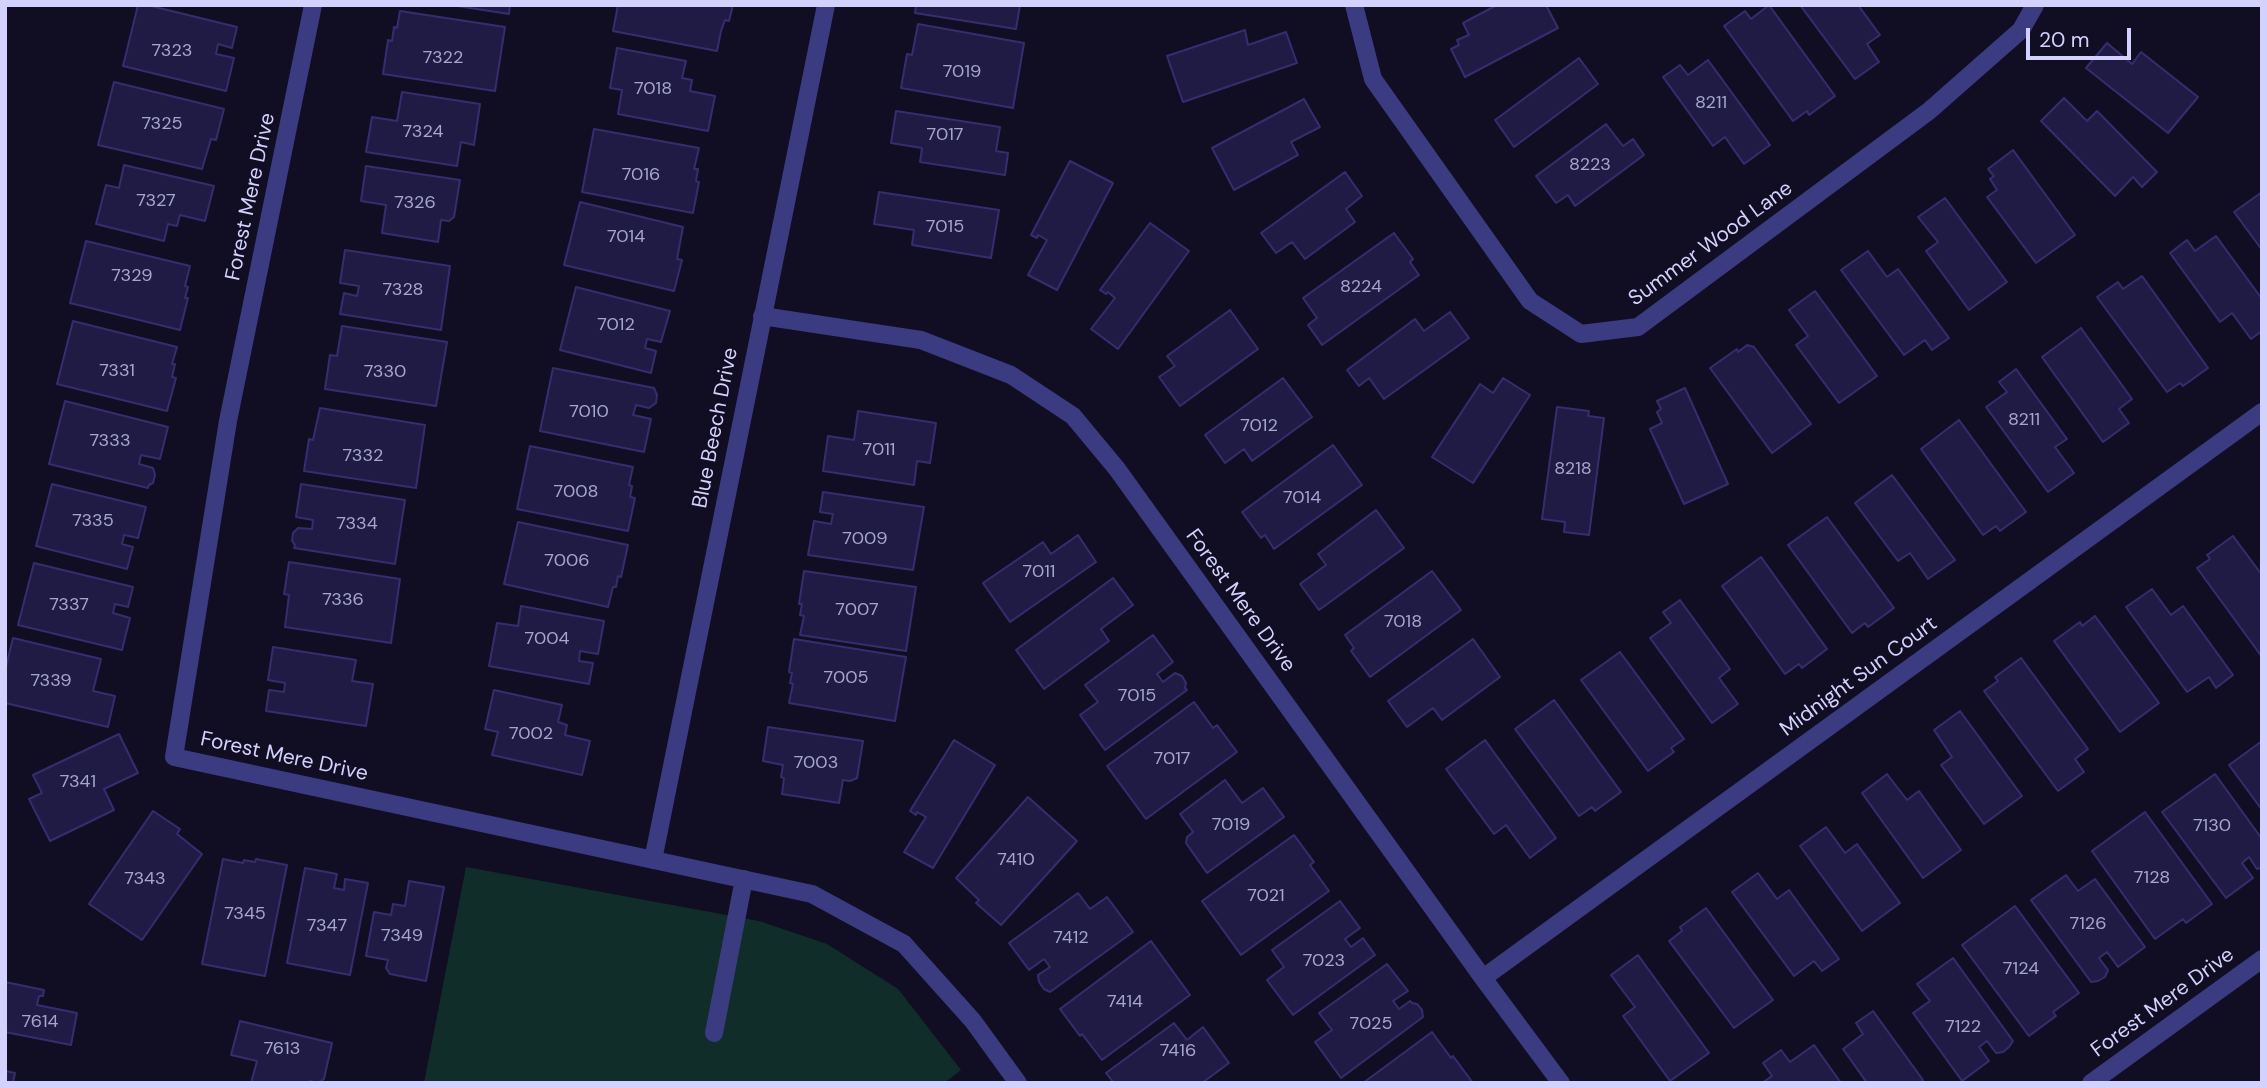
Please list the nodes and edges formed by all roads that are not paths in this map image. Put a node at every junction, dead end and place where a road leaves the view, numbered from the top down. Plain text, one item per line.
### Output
1 (313, 5) edge
2 (826, 5) edge
3 (1354, 5) edge
4 (2035, 5) edge
5 (762, 316) junction
6 (2262, 412) edge
7 (653, 860) junction
8 (744, 879) junction
9 (2262, 959) edge
10 (1483, 978) junction
11 (714, 1033) dead end
12 (1018, 1083) edge
13 (1561, 1083) edge
14 (2091, 1083) edge

1 - 7 street, Forest Mere Drive
2 - 5 street, Blue Beech Drive
3 - 4 street, Summer Wood Lane
5 - 7 street, Blue Beech Drive
5 - 10 street, Forest Mere Drive
6 - 10 street, Midnight Sun Court
7 - 8 street, Forest Mere Drive
8 - 11 street
8 - 12 street, Forest Mere Drive
9 - 14 street, Forest Mere Drive
10 - 13 street, Forest Mere Drive

